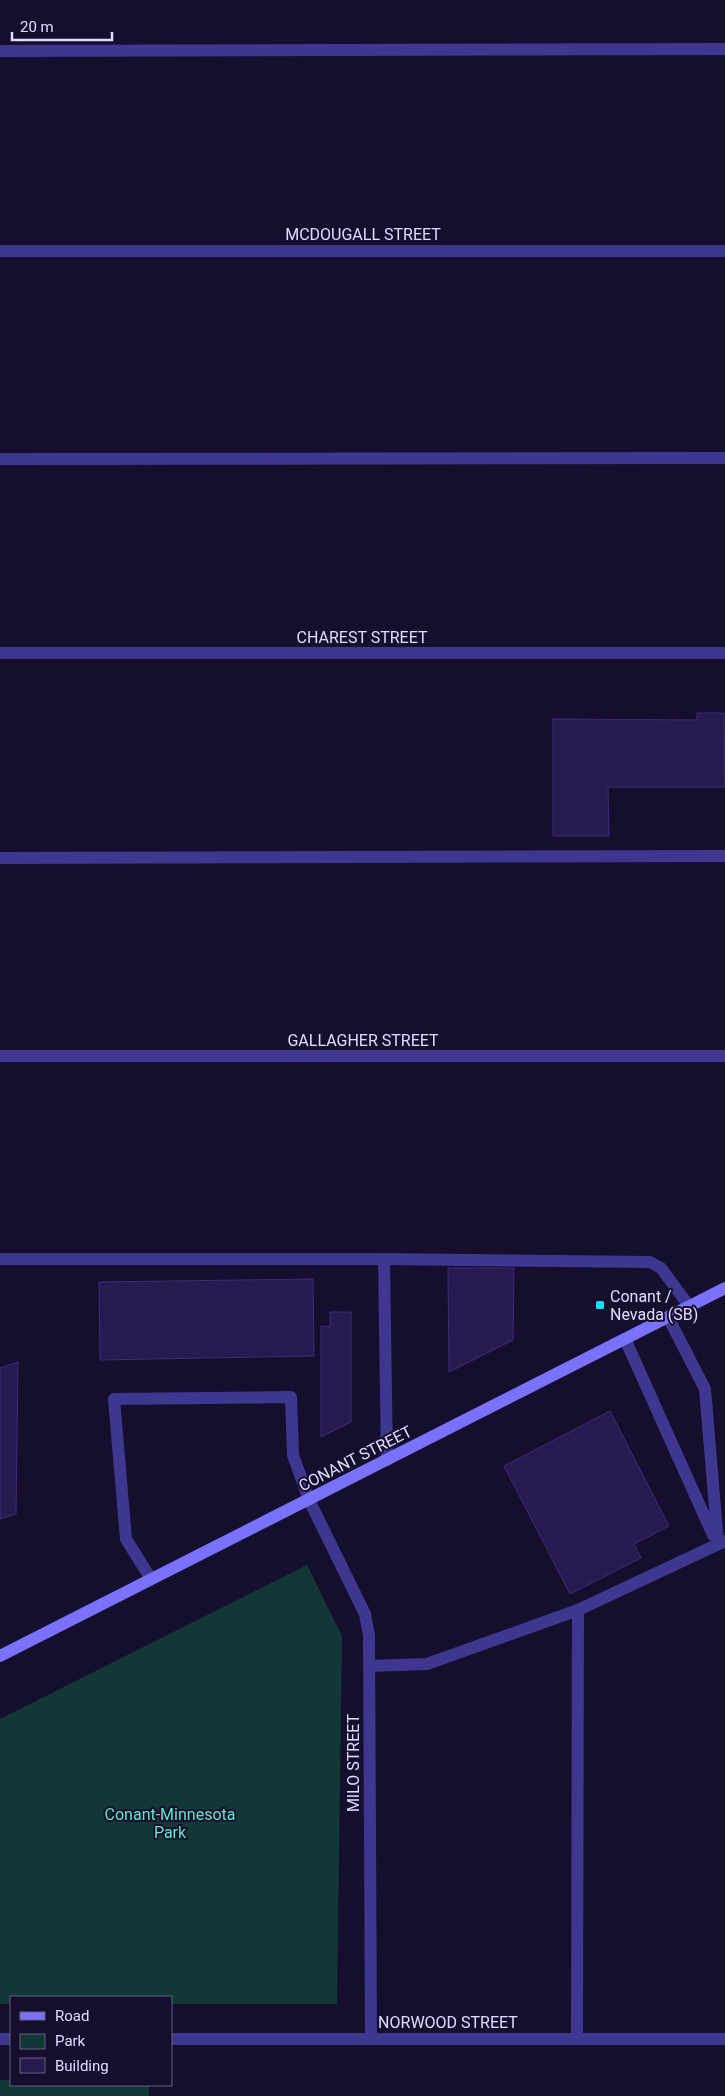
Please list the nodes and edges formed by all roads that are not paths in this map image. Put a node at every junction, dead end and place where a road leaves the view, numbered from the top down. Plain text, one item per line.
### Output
1 (725, 49) edge
2 (0, 52) edge
3 (0, 250) edge
4 (725, 251) edge
5 (725, 458) edge
6 (0, 459) edge
7 (0, 653) edge
8 (725, 653) edge
9 (725, 856) edge
10 (0, 858) edge
11 (0, 1056) edge
12 (725, 1056) edge
13 (384, 1258) junction
14 (0, 1259) edge
15 (725, 1288) edge
16 (689, 1306) junction
17 (668, 1317) junction
18 (625, 1339) junction
19 (387, 1460) junction
20 (308, 1500) junction
21 (721, 1542) edge
22 (151, 1579) junction
23 (578, 1610) junction
24 (0, 1656) edge
25 (369, 1666) junction
26 (172, 2039) edge
27 (370, 2039) junction
28 (577, 2039) junction
29 (725, 2039) edge

1 - 2 street
3 - 4 street, MCDOUGALL STREET
5 - 6 street
7 - 8 street, CHAREST STREET
9 - 10 street
11 - 12 street, GALLAGHER STREET
13 - 14 street
13 - 16 street
13 - 19 street
15 - 16 main road, CONANT STREET
16 - 17 main road, CONANT STREET
17 - 18 main road, CONANT STREET
17 - 21 street
18 - 19 main road, CONANT STREET
18 - 21 street
19 - 20 main road, CONANT STREET
20 - 22 main road, CONANT STREET
20 - 22 street, MILO STREET
20 - 25 street, MILO STREET
21 - 23 street
22 - 24 main road, CONANT STREET
23 - 25 street
23 - 28 street
25 - 27 street, MILO STREET
26 - 27 street, NORWOOD STREET
27 - 28 street, NORWOOD STREET
28 - 29 street, NORWOOD STREET

